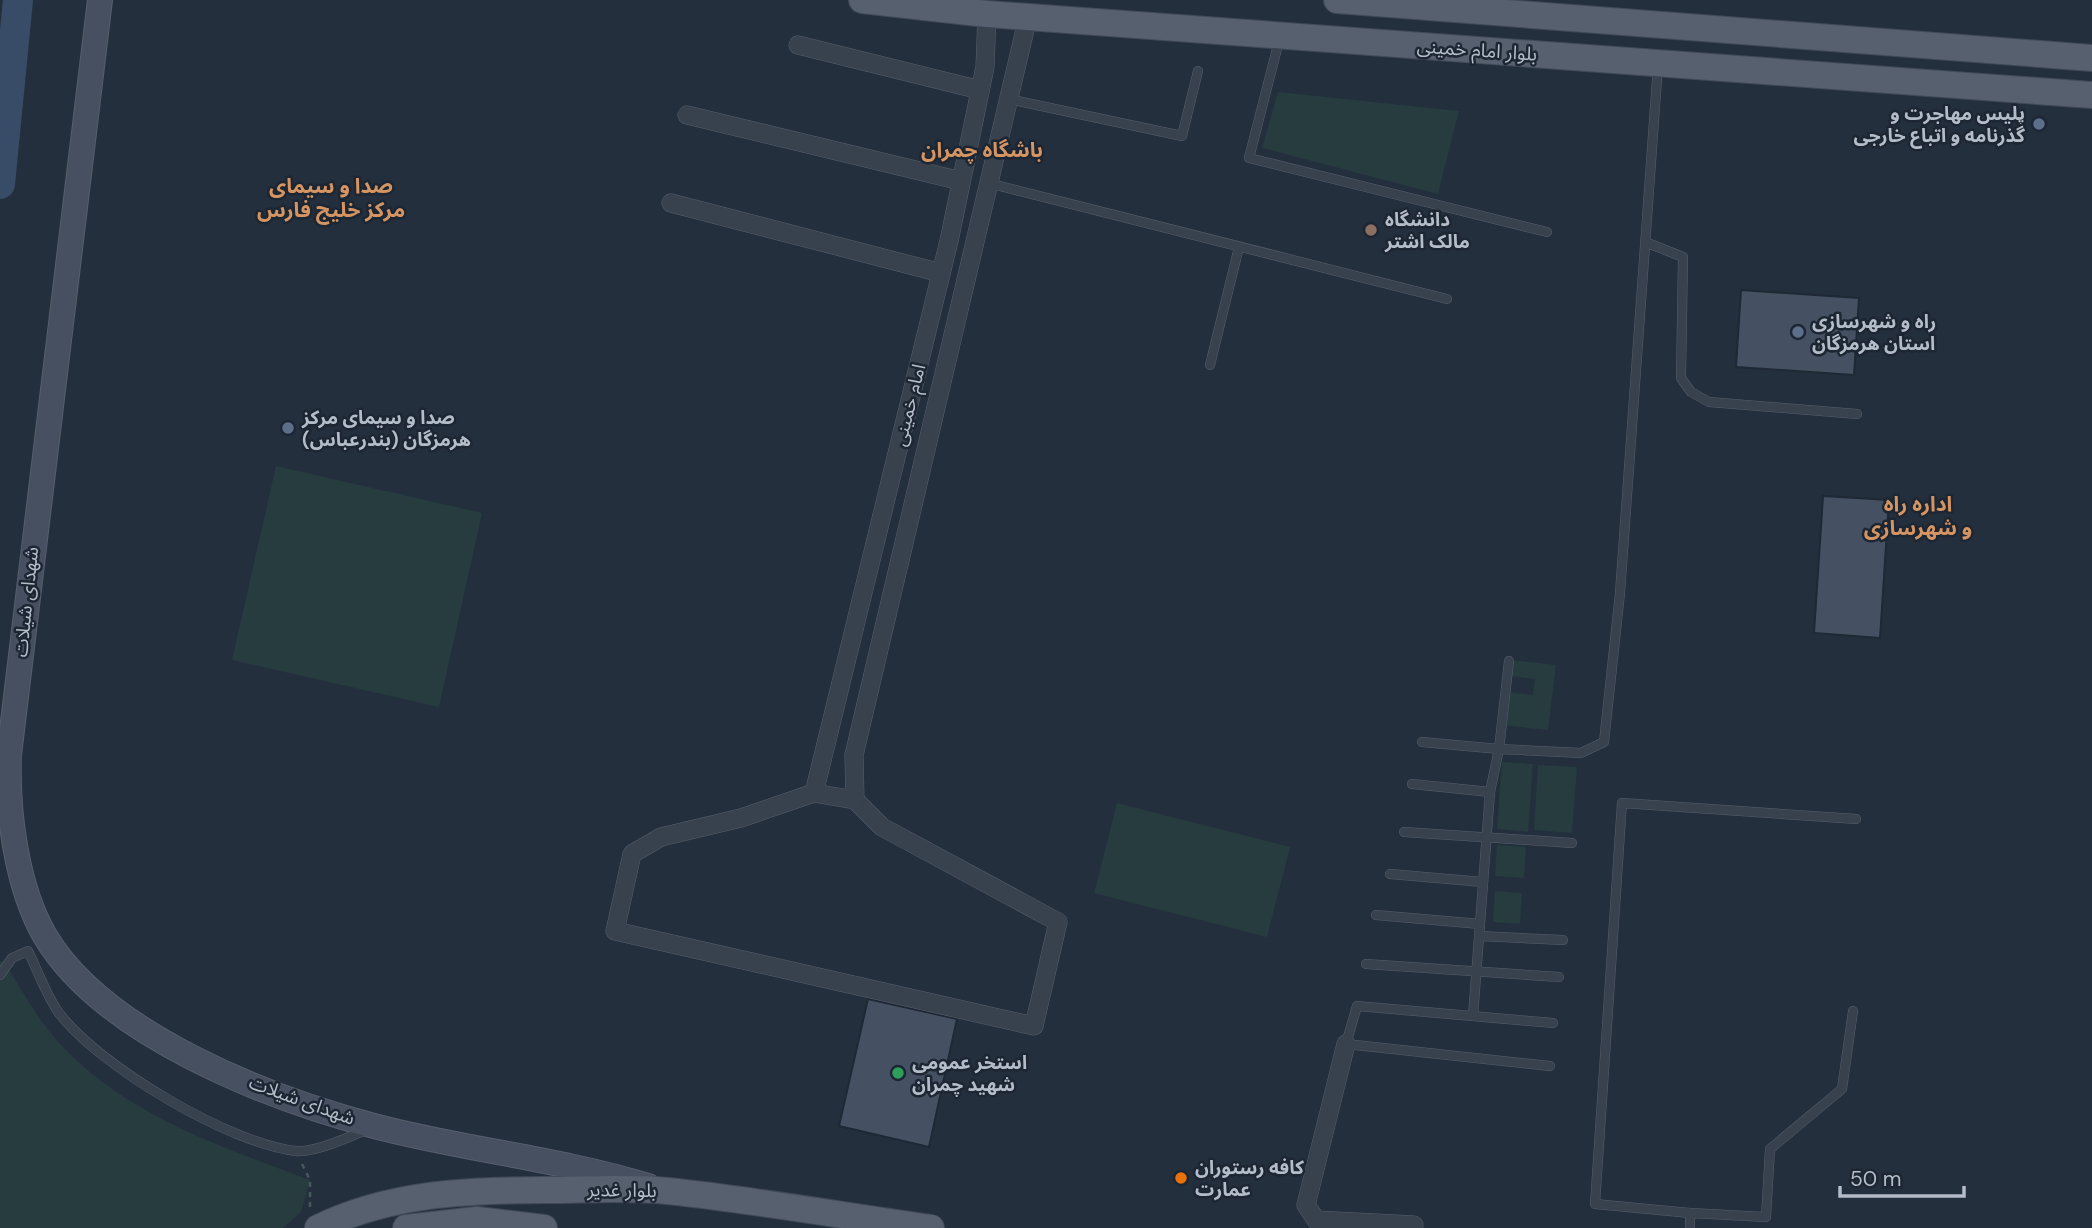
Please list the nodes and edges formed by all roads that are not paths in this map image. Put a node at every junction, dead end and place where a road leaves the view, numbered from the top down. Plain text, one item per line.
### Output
1 (100, 0) edge
2 (862, 0) edge
3 (1337, 0) edge
4 (987, 14) junction
5 (1028, 17) junction
6 (1658, 26) junction
7 (1280, 36) junction
8 (798, 45) dead end
9 (2092, 58) edge
10 (1658, 64) junction
11 (1198, 71) dead end
12 (981, 90) junction
13 (2092, 95) edge
14 (1007, 99) junction
15 (687, 115) dead end
16 (975, 116) junction
17 (1002, 121) junction
18 (961, 181) junction
19 (988, 183) junction
20 (671, 203) dead end
21 (1547, 233) dead end
22 (1645, 242) junction
23 (947, 246) junction
24 (1239, 247) junction
25 (971, 251) junction
26 (941, 273) junction
27 (1447, 299) dead end
28 (923, 348) junction
29 (947, 354) junction
30 (1210, 365) dead end
31 (1857, 414) dead end
32 (896, 459) junction
33 (922, 464) junction
34 (871, 564) junction
35 (898, 569) junction
36 (1509, 661) dead end
37 (847, 665) junction
38 (874, 671) junction
39 (1422, 743) dead end
40 (1499, 749) junction
41 (1412, 785) dead end
42 (1490, 792) junction
43 (814, 793) junction
44 (855, 800) junction
45 (1856, 819) dead end
46 (1404, 832) dead end
47 (1486, 838) junction
48 (1572, 843) dead end
49 (1390, 874) dead end
50 (1483, 882) junction
51 (1376, 915) dead end
52 (1480, 924) junction
53 (1479, 936) junction
54 (1563, 940) dead end
55 (1366, 964) dead end
56 (1476, 972) junction
57 (0, 975) edge
58 (1559, 977) dead end
59 (1853, 1011) dead end
60 (1473, 1016) junction
61 (1553, 1023) dead end
62 (1346, 1044) junction
63 (1550, 1066) dead end
64 (374, 1126) junction
65 (666, 1191) junction
66 (1690, 1213) junction
67 (313, 1222) edge
68 (1414, 1225) dead end
69 (406, 1228) edge
70 (544, 1228) edge
71 (930, 1228) edge
72 (1689, 1228) edge

1 - 64 main road, شهدای شیلات
2 - 4 main road, بلوار امام خمینی
3 - 6 main road, بلوار امام خمینی
4 - 5 main road, بلوار امام خمینی
4 - 12 street, امام خمینی
5 - 7 main road, بلوار امام خمینی
5 - 14 street
6 - 9 main road, بلوار امام خمینی
6 - 10 main road
7 - 10 main road, بلوار امام خمینی
7 - 21 lane
8 - 12 street
10 - 13 main road, بلوار امام خمینی
10 - 22 lane
11 - 14 lane
12 - 16 street, امام خمینی
14 - 17 street
15 - 18 street
16 - 17 street
16 - 18 street, امام خمینی
17 - 19 street
18 - 23 street, امام خمینی
19 - 24 lane
19 - 25 street
20 - 26 street
22 - 31 lane
22 - 40 lane
23 - 25 street
23 - 26 street, امام خمینی
24 - 27 lane
24 - 30 lane
25 - 29 street
26 - 28 street, امام خمینی
28 - 29 street
28 - 32 street, امام خمینی
29 - 33 street
32 - 33 street
32 - 34 street, امام خمینی
33 - 35 street
34 - 35 street
34 - 37 street, امام خمینی
35 - 38 street
36 - 40 lane
37 - 38 street
37 - 43 street, امام خمینی
38 - 44 street
39 - 40 lane
40 - 42 lane
41 - 42 lane
42 - 47 lane
43 - 44 street
43 - 44 street
45 - 66 lane
46 - 47 lane
47 - 48 lane
47 - 50 lane
49 - 50 lane
50 - 52 lane
51 - 52 lane
52 - 53 lane
53 - 54 lane
53 - 56 lane
55 - 56 lane
56 - 58 lane
56 - 60 lane
57 - 64 lane
59 - 66 lane
60 - 61 lane
60 - 62 lane
62 - 63 lane
62 - 68 street
64 - 65 main road, شهدای شیلات
65 - 67 main road, بلوار غدیر
65 - 71 main road, بلوار غدیر
66 - 72 lane
69 - 70 main road

